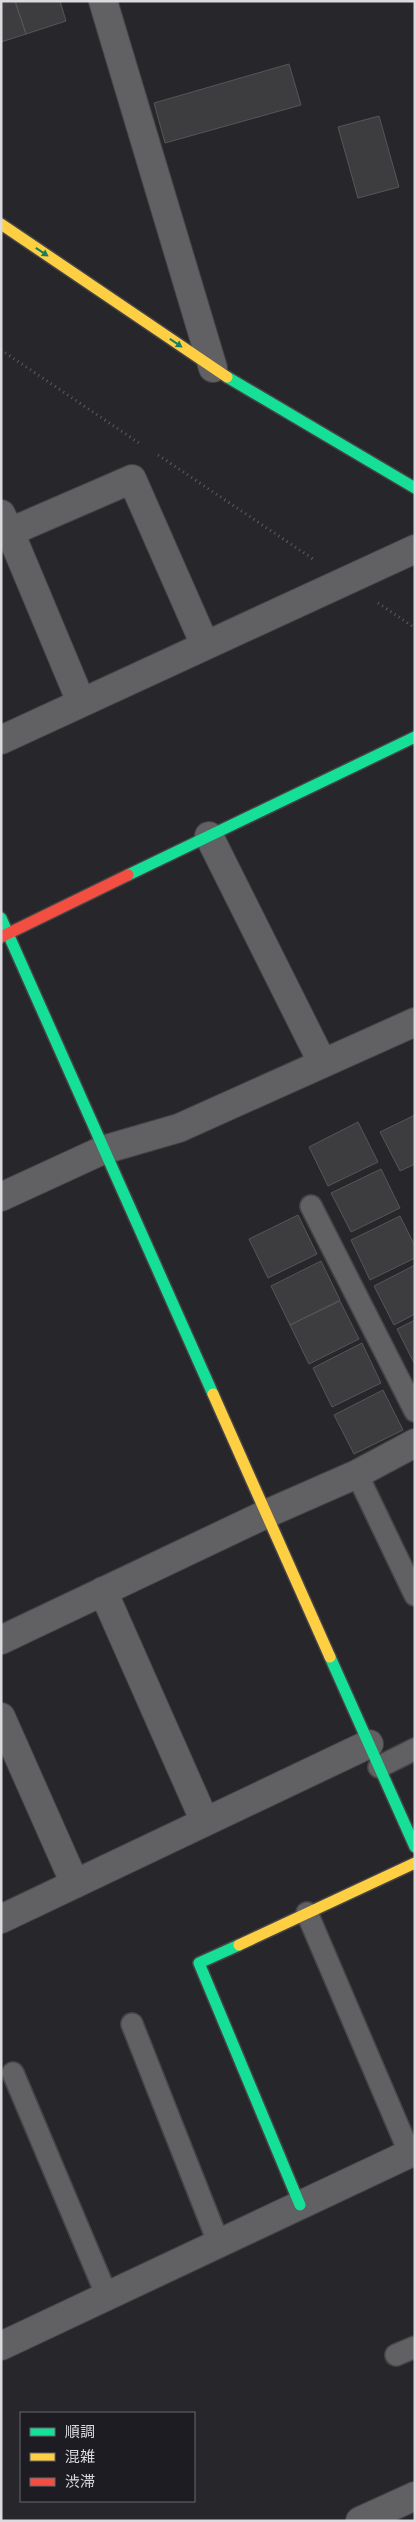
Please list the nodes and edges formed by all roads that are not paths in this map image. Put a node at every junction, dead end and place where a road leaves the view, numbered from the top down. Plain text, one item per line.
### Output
1 (102, 1) edge
2 (1, 224) edge
3 (213, 368) junction
4 (415, 488) edge
5 (5, 523) edge
6 (415, 549) edge
7 (205, 645) junction
8 (81, 702) junction
9 (1, 740) edge
10 (413, 743) edge
11 (209, 836) junction
12 (1, 918) edge
13 (5, 935) edge
14 (415, 1022) edge
15 (322, 1062) junction
16 (103, 1150) junction
17 (1, 1197) edge
18 (312, 1206) dead end
19 (415, 1411) edge
20 (415, 1443) edge
21 (357, 1474) junction
22 (266, 1514) junction
23 (103, 1591) junction
24 (415, 1595) edge
25 (1, 1640) edge
26 (1, 1717) edge
27 (415, 1749) edge
28 (374, 1755) junction
29 (205, 1822) junction
30 (415, 1847) edge
31 (415, 1863) edge
32 (75, 1884) junction
33 (307, 1913) junction
34 (1, 1919) edge
35 (132, 2024) dead end
36 (13, 2073) dead end
37 (412, 2152) edge
38 (300, 2205) junction
39 (219, 2244) junction
40 (108, 2296) junction
41 (1, 2346) edge
42 (415, 2496) edge
43 (360, 2521) edge

1 - 3 street
2 -> 3 street
3 - 4 street
5 - 7 street
5 - 8 street
6 - 7 street
7 - 8 street
8 - 9 street
10 - 11 street
11 - 13 street
11 - 15 street
12 - 13 street
13 - 16 street
14 - 15 street
15 - 16 street
16 - 17 street
16 - 22 street
18 - 19 lane
20 - 21 street
21 - 22 street
21 - 24 lane
22 - 23 street
22 - 28 street
23 - 25 street
23 - 29 street
26 - 32 street
27 - 28 lane
28 - 29 street
28 - 30 street
29 - 32 street
31 - 33 street
32 - 34 street
33 - 37 lane
33 - 38 street
35 - 39 lane
36 - 40 lane
37 - 38 street
38 - 39 street
39 - 40 street
40 - 41 street
42 - 43 street

